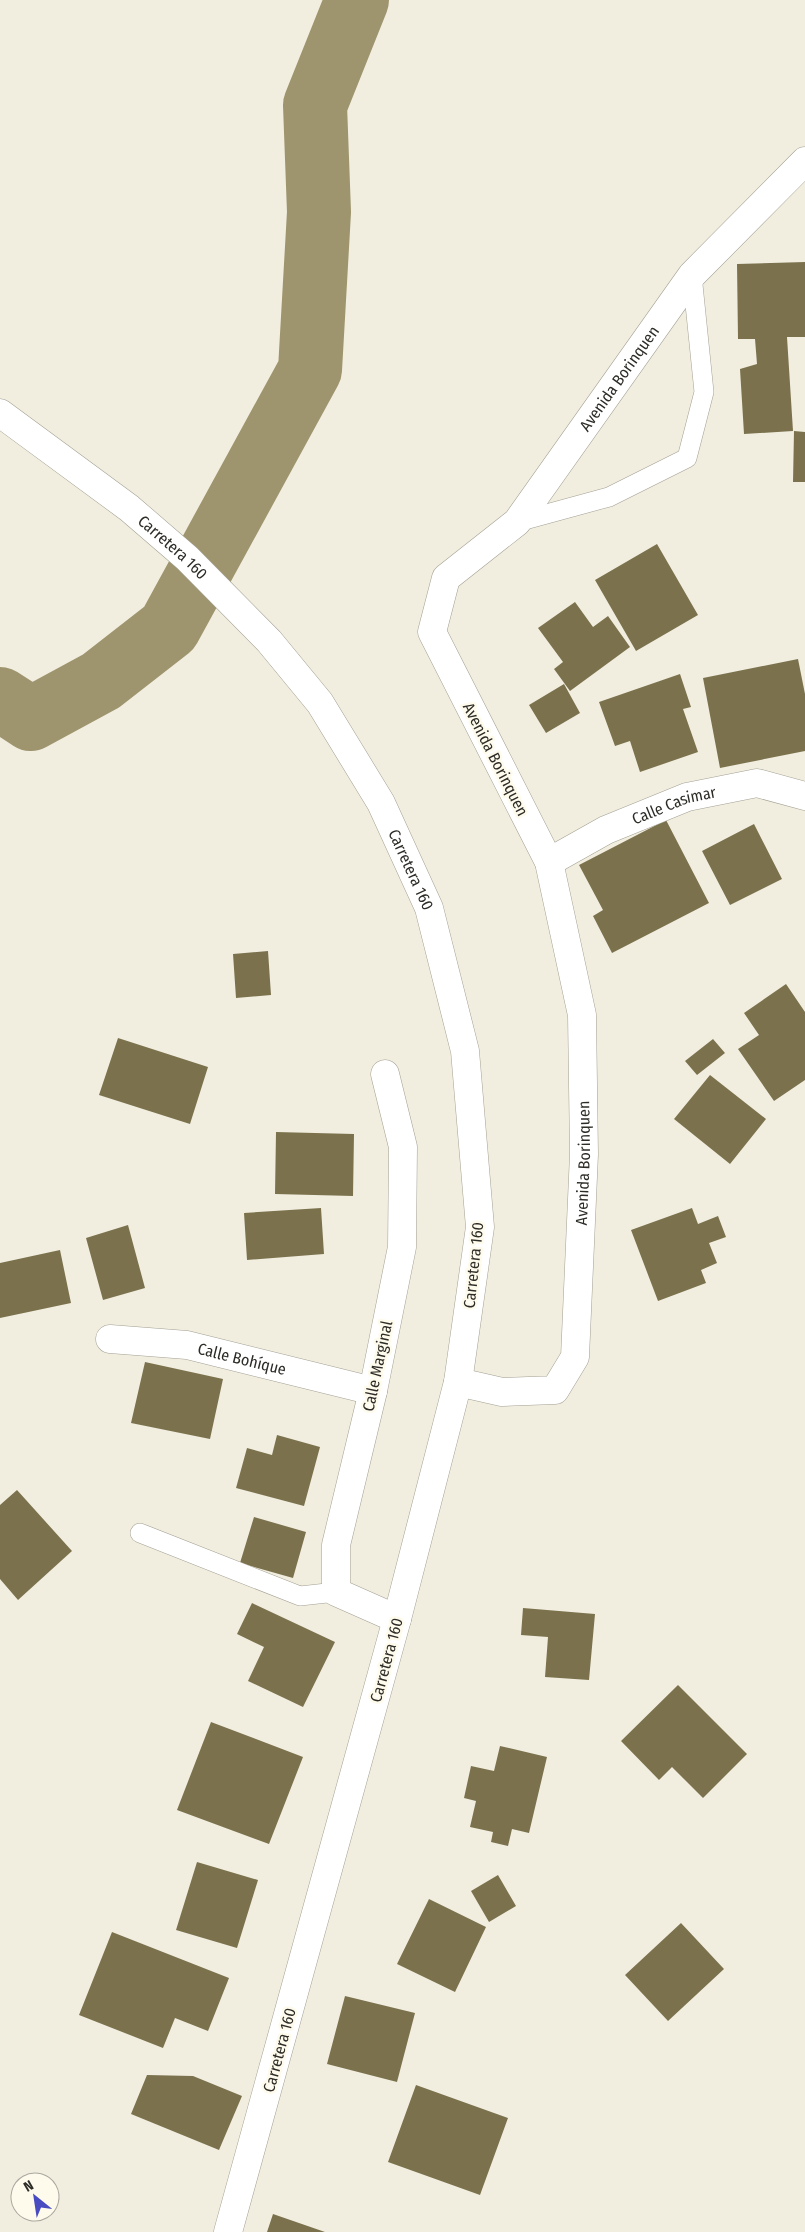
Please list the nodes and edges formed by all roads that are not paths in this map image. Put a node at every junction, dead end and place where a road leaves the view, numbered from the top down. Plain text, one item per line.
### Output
1 (805, 161) edge
2 (692, 274) junction
3 (0, 413) edge
4 (517, 522) junction
5 (805, 796) edge
6 (549, 862) junction
7 (385, 1074) dead end
8 (110, 1338) dead end
9 (458, 1382) junction
10 (373, 1390) junction
11 (140, 1533) dead end
12 (336, 1592) junction
13 (397, 1619) junction
14 (228, 2232) edge

1 - 2 street, Avenida Borinquen
2 - 4 street, Avenida Borinquen
2 - 4 lane
3 - 9 street, Carretera 160
4 - 6 street, Avenida Borinquen
5 - 6 street, Calle Casimar
6 - 9 street, Avenida Borinquen
7 - 10 street, Calle Marginal
8 - 10 street, Calle Bohíque
9 - 13 street, Carretera 160
10 - 12 street, Calle Marginal
11 - 12 lane
12 - 13 street
13 - 14 street, Carretera 160

